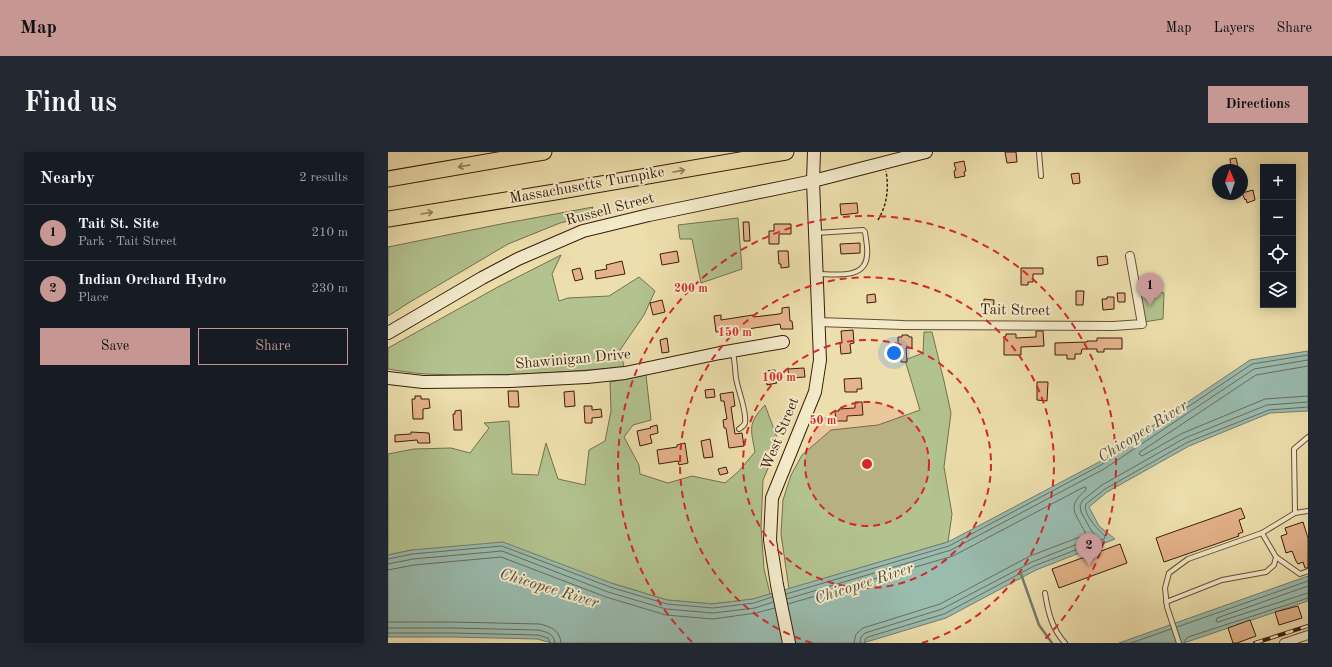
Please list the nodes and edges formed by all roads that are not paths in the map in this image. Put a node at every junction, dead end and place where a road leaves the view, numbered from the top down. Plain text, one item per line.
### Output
1 (544, 152) edge
2 (784, 152) edge
3 (814, 152) edge
4 (926, 152) edge
5 (1039, 152) edge
6 (1041, 176) dead end
7 (388, 179) edge
8 (813, 181) junction
9 (388, 219) edge
10 (815, 233) junction
11 (1130, 256) dead end
12 (817, 274) junction
13 (818, 322) junction
14 (388, 334) edge
15 (783, 342) dead end
16 (732, 351) junction
17 (388, 378) edge
18 (738, 429) dead end
19 (1308, 437) edge
20 (1308, 511) edge
21 (1295, 513) junction
22 (1262, 533) junction
23 (1276, 558) junction
24 (1308, 571) edge
25 (1045, 593) dead end
26 (1166, 602) junction
27 (1308, 635) edge
28 (789, 643) edge
29 (1065, 643) edge
30 (1179, 643) edge
31 (1284, 643) edge

1 -> 7 highway
9 -> 2 highway, Massachusetts Turnpike
3 - 8 main road, West Street
4 - 8 main road, Russell Street
5 - 6 lane
8 - 10 main road, West Street
8 - 14 main road, Russell Street
10 - 12 main road, West Street
10 - 12 lane
11 - 13 street, Tait Street
12 - 13 main road, West Street
13 - 28 main road, West Street
15 - 16 main road, Shawinigan Drive
16 - 17 main road, Shawinigan Drive
16 - 18 lane
19 - 21 lane
20 - 21 lane
21 - 22 lane
22 - 23 lane
22 - 26 lane
23 - 24 lane
23 - 26 lane
25 - 29 lane
26 - 30 lane
27 - 31 street

